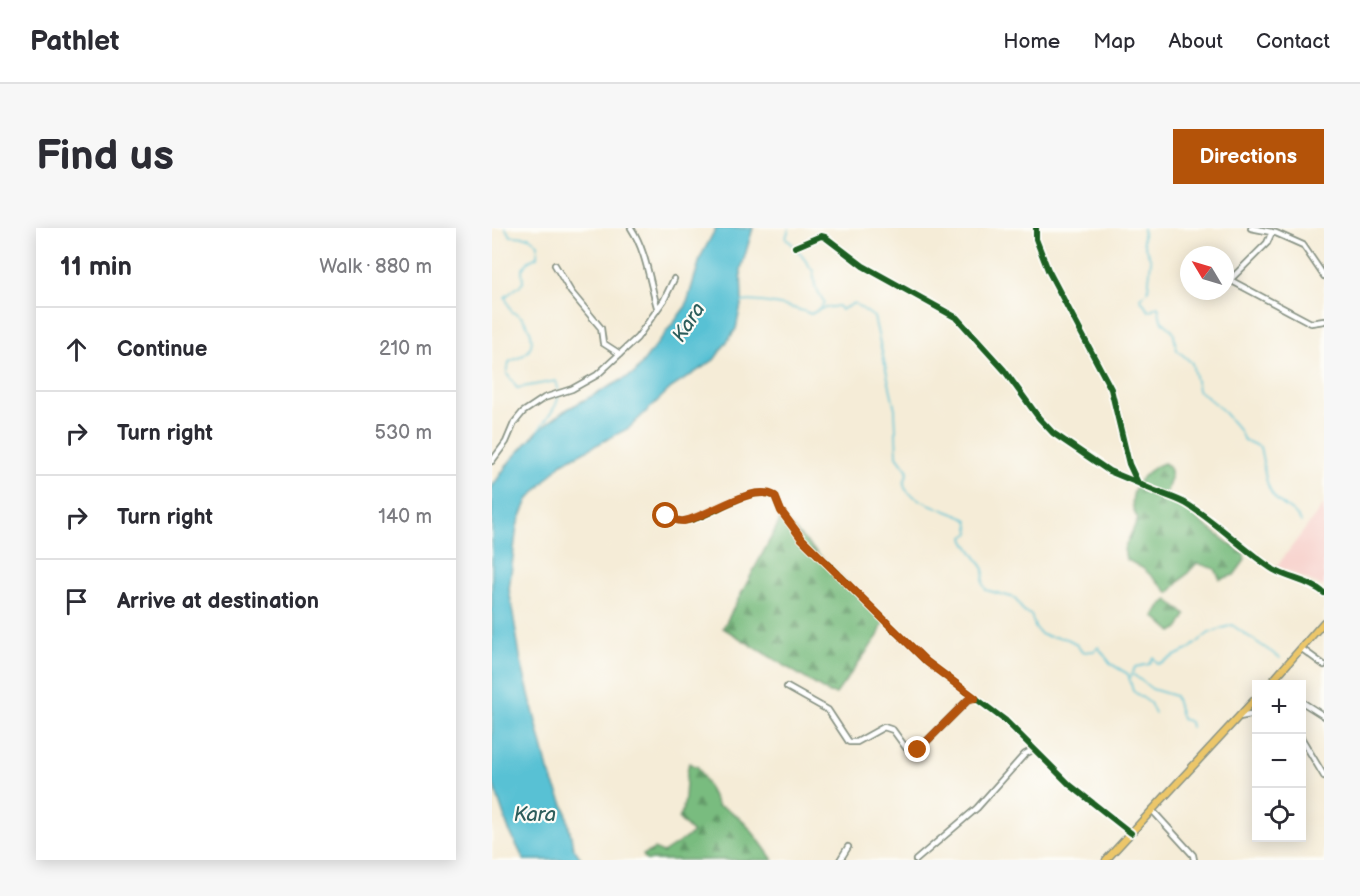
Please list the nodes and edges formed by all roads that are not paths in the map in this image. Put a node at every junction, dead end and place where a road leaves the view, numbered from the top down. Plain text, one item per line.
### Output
1 (632, 228) edge
2 (1036, 228) edge
3 (1251, 228) edge
4 (1272, 232) junction
5 (795, 247) dead end
6 (555, 265) dead end
7 (1234, 276) edge
8 (1324, 276) edge
9 (674, 279) dead end
10 (1234, 282) edge
11 (657, 306) junction
12 (1324, 321) edge
13 (620, 354) junction
14 (492, 461) edge
15 (1138, 483) junction
16 (660, 514) dead end
17 (1324, 593) edge
18 (1324, 622) edge
19 (1302, 649) junction
20 (1324, 666) edge
21 (1276, 680) edge
22 (787, 687) dead end
23 (975, 698) junction
24 (1252, 703) edge
25 (1306, 705) edge
26 (1252, 715) edge
27 (1324, 716) edge
28 (1239, 717) junction
29 (1306, 746) edge
30 (1035, 749) junction
31 (1324, 777) edge
32 (1152, 810) junction
33 (1131, 833) junction
34 (848, 847) dead end
35 (840, 860) edge
36 (916, 860) edge
37 (1106, 860) edge
38 (1194, 860) edge

1 - 11 street
2 - 15 street
3 - 4 street
4 - 7 street
4 - 8 street
5 - 15 street
6 - 13 street
9 - 11 street
10 - 12 street
11 - 13 street
13 - 14 street
15 - 17 street
16 - 23 street
18 - 19 main road
19 - 20 street
19 - 21 main road
22 - 23 street
23 - 30 street
24 - 28 main road
25 - 27 street
26 - 28 street
28 - 32 main road
29 - 31 street
30 - 33 street
30 - 36 street
32 - 33 main road
32 - 38 street
33 - 37 main road
34 - 35 street

